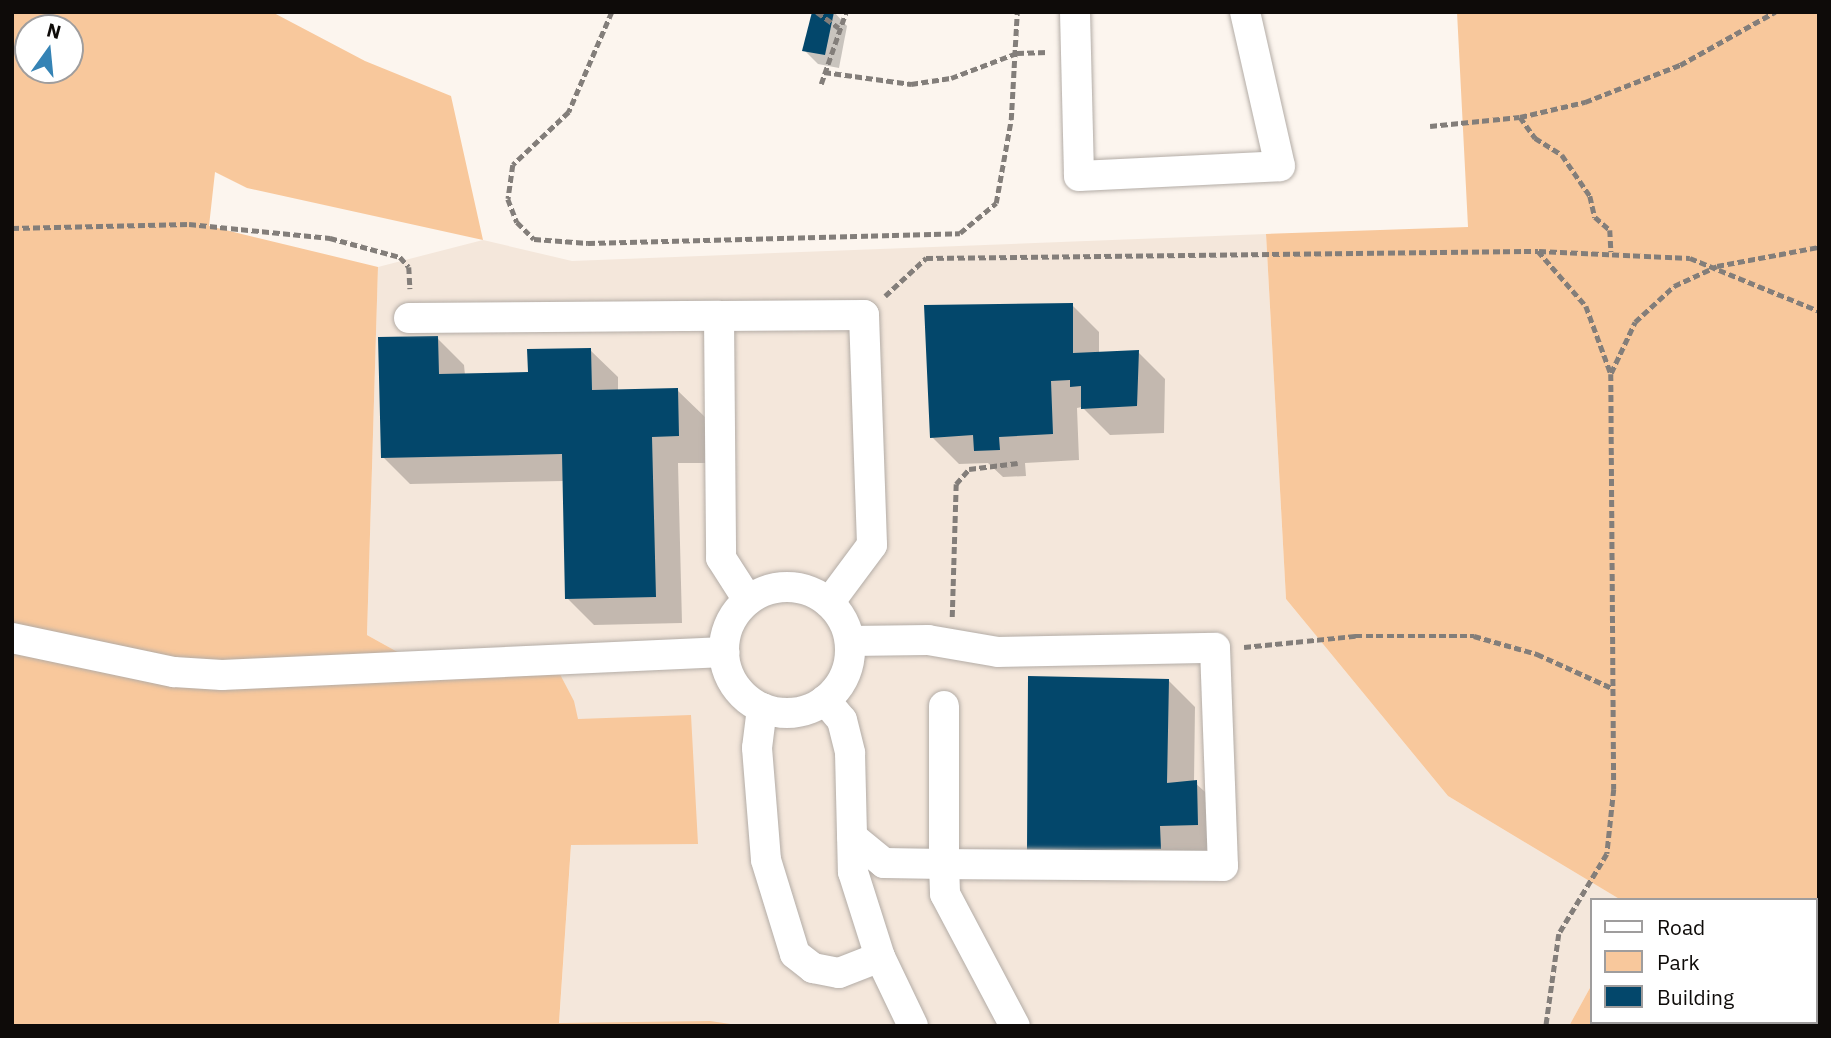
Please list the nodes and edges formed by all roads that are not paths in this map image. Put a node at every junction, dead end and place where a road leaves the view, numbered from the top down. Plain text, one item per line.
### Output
1 (1075, 12) edge
2 (1245, 12) edge
3 (719, 316) junction
4 (410, 318) road end
5 (748, 600) junction
6 (829, 603) junction
7 (12, 638) edge
8 (850, 641) junction
9 (724, 652) junction
10 (825, 700) junction
11 (944, 706) dead end
12 (762, 708) junction
13 (852, 837) junction
14 (944, 864) junction
15 (880, 957) junction
16 (913, 1026) edge
17 (1015, 1026) edge

1 - 2 lane
3 - 4 lane
3 - 5 lane
3 - 6 lane
5 - 6 lane
5 - 9 lane
6 - 8 lane
7 - 9 lane
8 - 10 lane
8 - 14 lane
9 - 12 lane
10 - 12 lane
10 - 13 lane
11 - 14 lane
12 - 15 lane
13 - 14 lane
13 - 15 lane
14 - 17 lane
15 - 16 lane

